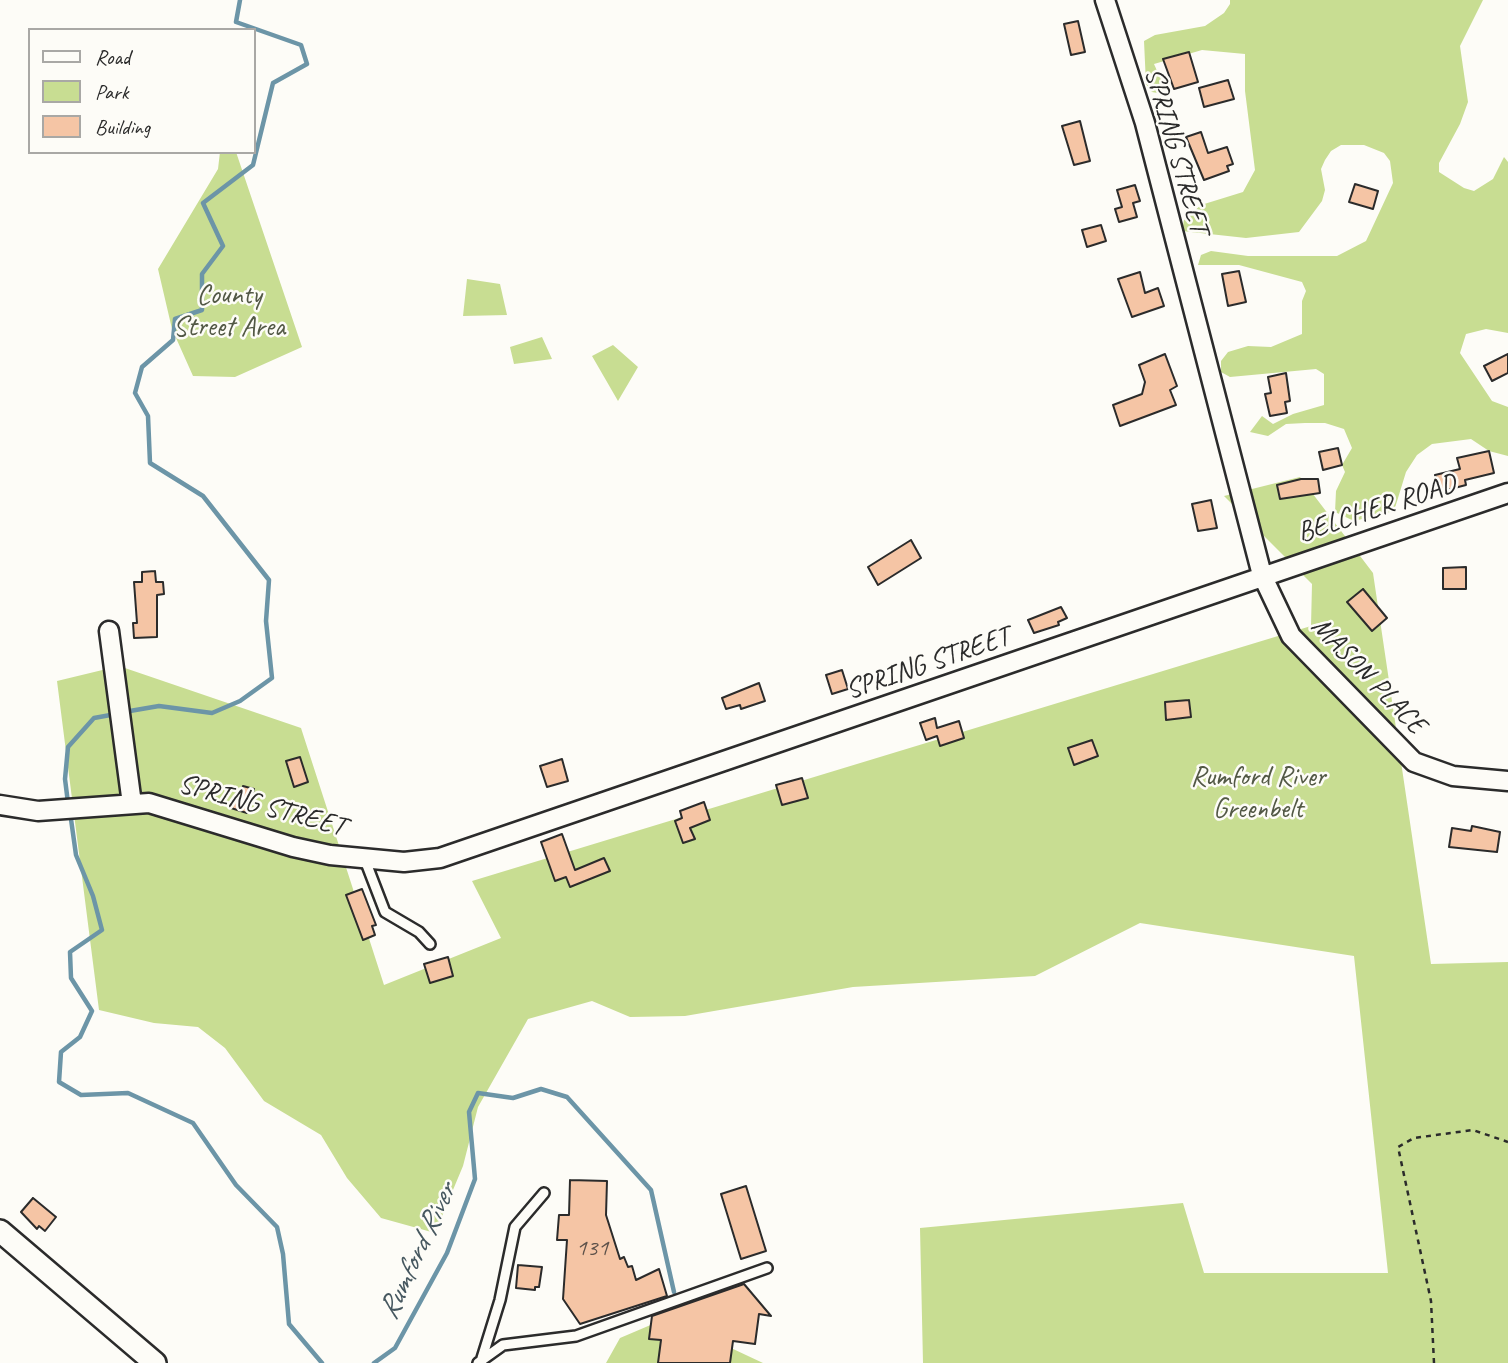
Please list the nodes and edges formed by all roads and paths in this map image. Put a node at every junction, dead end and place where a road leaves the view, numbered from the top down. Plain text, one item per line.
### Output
1 (1105, 0) edge
2 (1508, 494) edge
3 (1262, 575) junction
4 (109, 631) dead end
5 (1508, 781) edge
6 (132, 804) junction
7 (0, 805) edge
8 (365, 860) junction
9 (430, 944) dead end
10 (1508, 1142) edge
11 (544, 1193) dead end
12 (0, 1231) edge
13 (767, 1268) dead end
14 (480, 1361) edge
15 (155, 1363) edge
16 (1434, 1363) edge

1 - 3 street, SPRING STREET
2 - 3 street, BELCHER ROAD
3 - 5 street, MASON PLACE
3 - 8 street, SPRING STREET
4 - 6 street
6 - 7 street, SPRING STREET
6 - 8 street, SPRING STREET
8 - 9 lane
10 - 16 path
11 - 14 lane
12 - 15 street
13 - 14 lane

